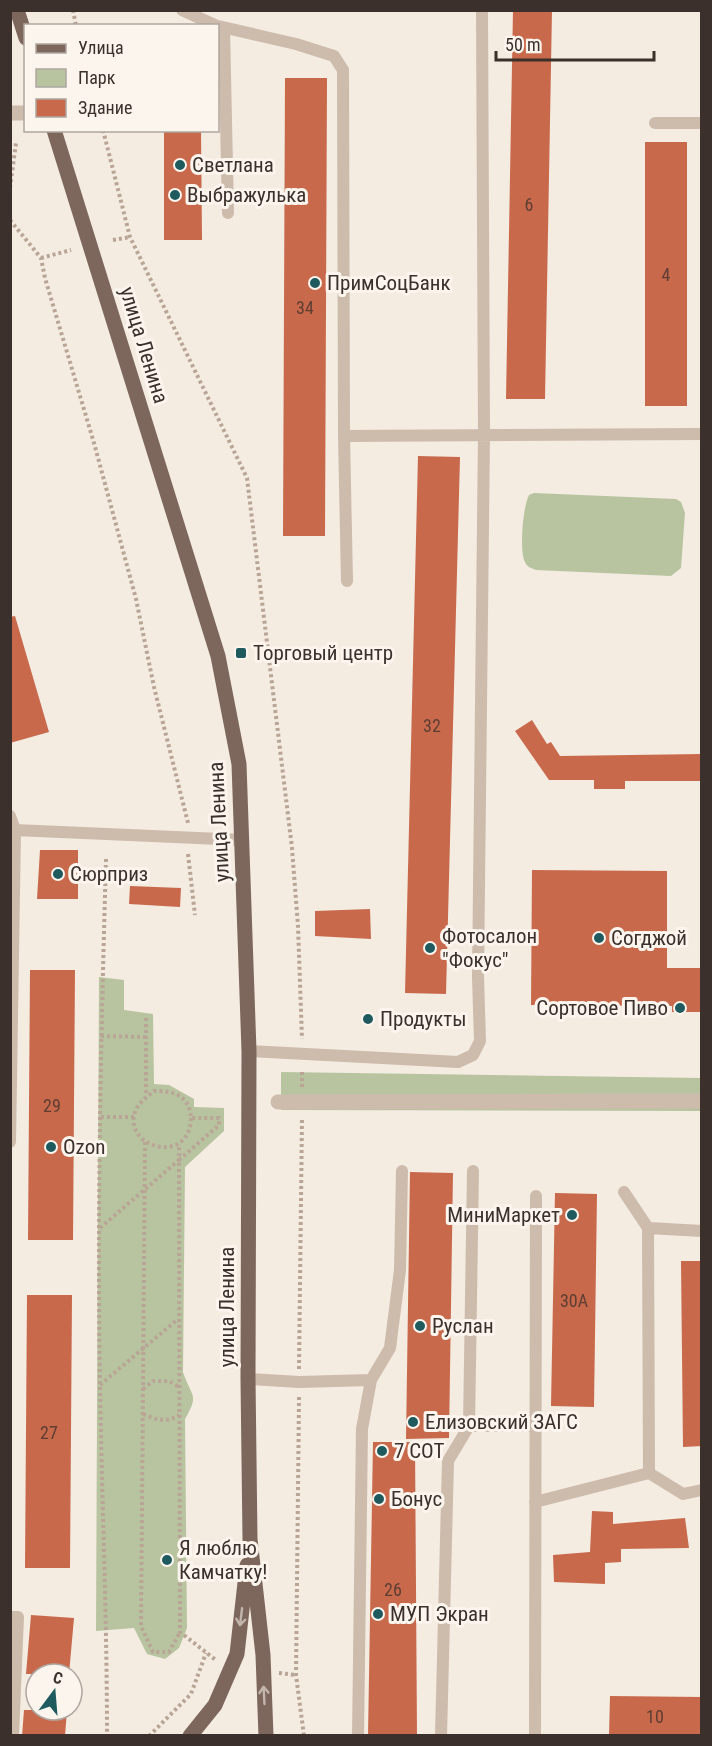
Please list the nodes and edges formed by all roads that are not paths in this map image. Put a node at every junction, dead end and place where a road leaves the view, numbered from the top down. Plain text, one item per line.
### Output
1 (17, 10) edge
2 (183, 10) edge
3 (482, 10) edge
4 (214, 24) edge
5 (219, 26) edge
6 (24, 32) edge
7 (655, 123) dead end
8 (702, 123) edge
9 (55, 132) edge
10 (228, 213) dead end
11 (484, 434) junction
12 (702, 434) edge
13 (344, 436) junction
14 (347, 581) dead end
15 (10, 816) edge
16 (12, 829) edge
17 (243, 840) junction
18 (249, 1051) junction
19 (702, 1101) edge
20 (278, 1102) dead end
21 (10, 1142) edge
22 (473, 1171) dead end
23 (402, 1172) dead end
24 (624, 1192) dead end
25 (536, 1196) dead end
26 (648, 1228) junction
27 (702, 1231) edge
28 (248, 1379) junction
29 (371, 1380) junction
30 (469, 1426) junction
31 (535, 1426) junction
32 (649, 1473) junction
33 (702, 1490) edge
34 (535, 1502) junction
35 (250, 1539) junction
36 (10, 1617) edge
37 (13, 1736) edge
38 (190, 1736) edge
39 (266, 1736) edge
40 (358, 1736) edge
41 (441, 1736) edge
42 (535, 1736) edge

1 - 6 main road
2 - 4 lane
3 - 11 lane
5 - 10 lane
5 - 13 lane
7 - 8 lane
9 - 17 main road, улица Ленина
11 - 12 lane
11 - 13 lane
11 - 18 lane
13 - 14 lane
15 - 16 lane
16 - 17 lane
16 - 21 lane
17 - 18 main road, улица Ленина
18 - 28 main road, улица Ленина
19 - 20 street
22 - 30 lane
23 - 29 lane
24 - 26 lane
25 - 31 lane
26 - 27 lane
26 - 32 lane
28 - 29 lane
28 - 35 main road, улица Ленина
29 - 40 lane
30 - 31 lane
30 - 41 lane
31 - 34 lane
32 - 33 lane
32 - 34 lane
34 - 42 lane
35 -> 38 main road, улица Ленина
39 -> 35 main road, улица Ленина
36 - 37 lane

